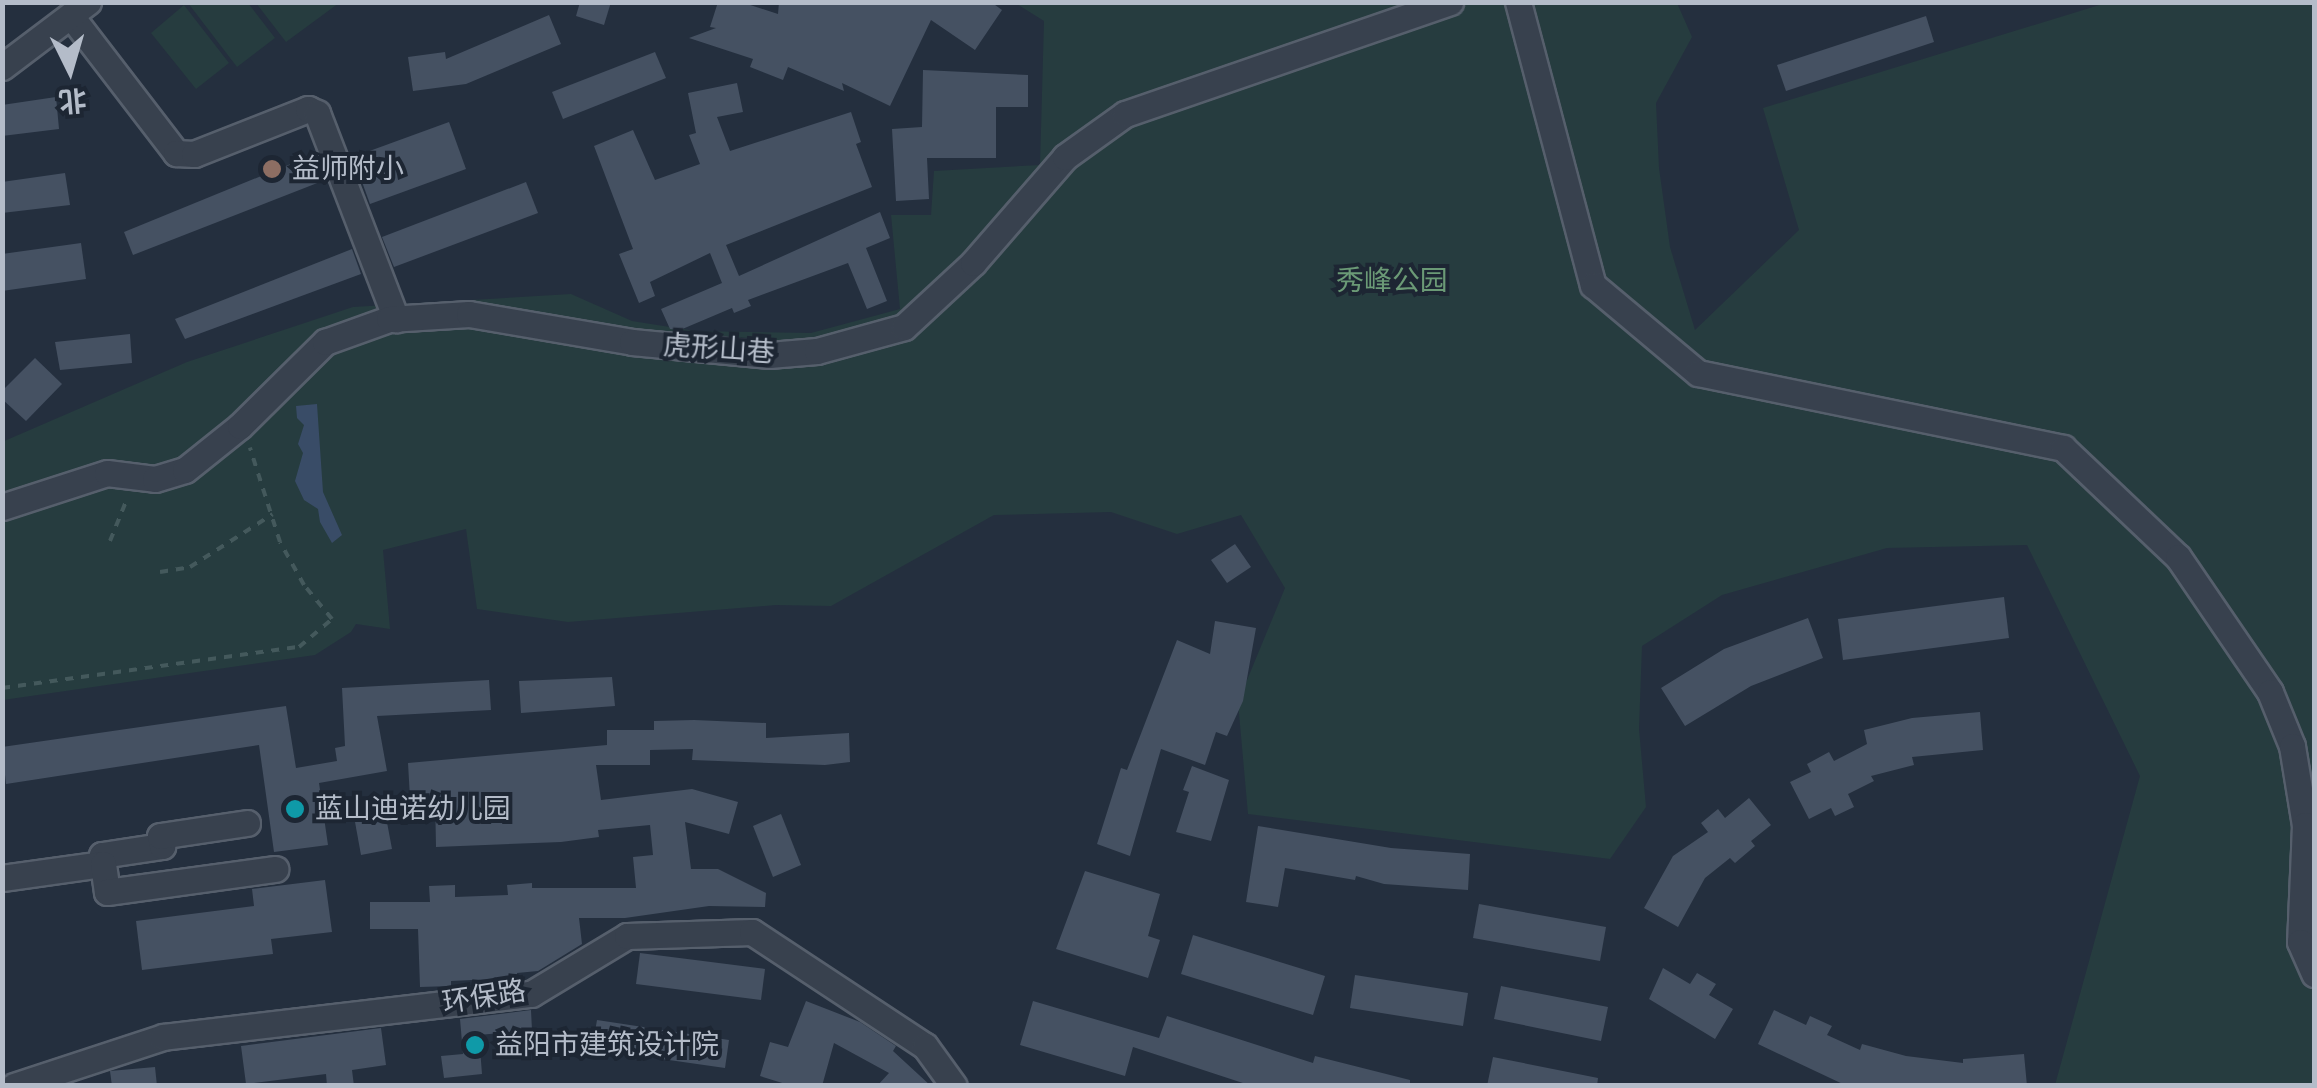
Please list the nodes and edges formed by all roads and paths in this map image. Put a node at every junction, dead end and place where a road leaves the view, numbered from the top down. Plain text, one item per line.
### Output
1 (1450, 2) edge
2 (1518, 2) edge
3 (80, 9) edge
4 (2, 67) edge
5 (396, 319) junction
6 (240, 426) junction
7 (136, 476) junction
8 (2, 507) edge
9 (273, 514) junction
10 (110, 540) dead end
11 (160, 572) dead end
12 (2, 688) edge
13 (247, 823) dead end
14 (103, 864) junction
15 (276, 869) dead end
16 (2, 878) edge
17 (2314, 974) edge
18 (14, 1086) edge
19 (954, 1086) edge

1 - 5 street, 虎形山巷
2 - 17 street
3 - 4 street
3 - 5 street
5 - 6 street, 虎形山巷
6 - 7 street, 虎形山巷
6 - 9 path
7 - 8 street, 虎形山巷
7 - 10 path
9 - 11 path
9 - 12 path
13 - 14 street
14 - 15 street
14 - 16 street
18 - 19 street, 环保路

